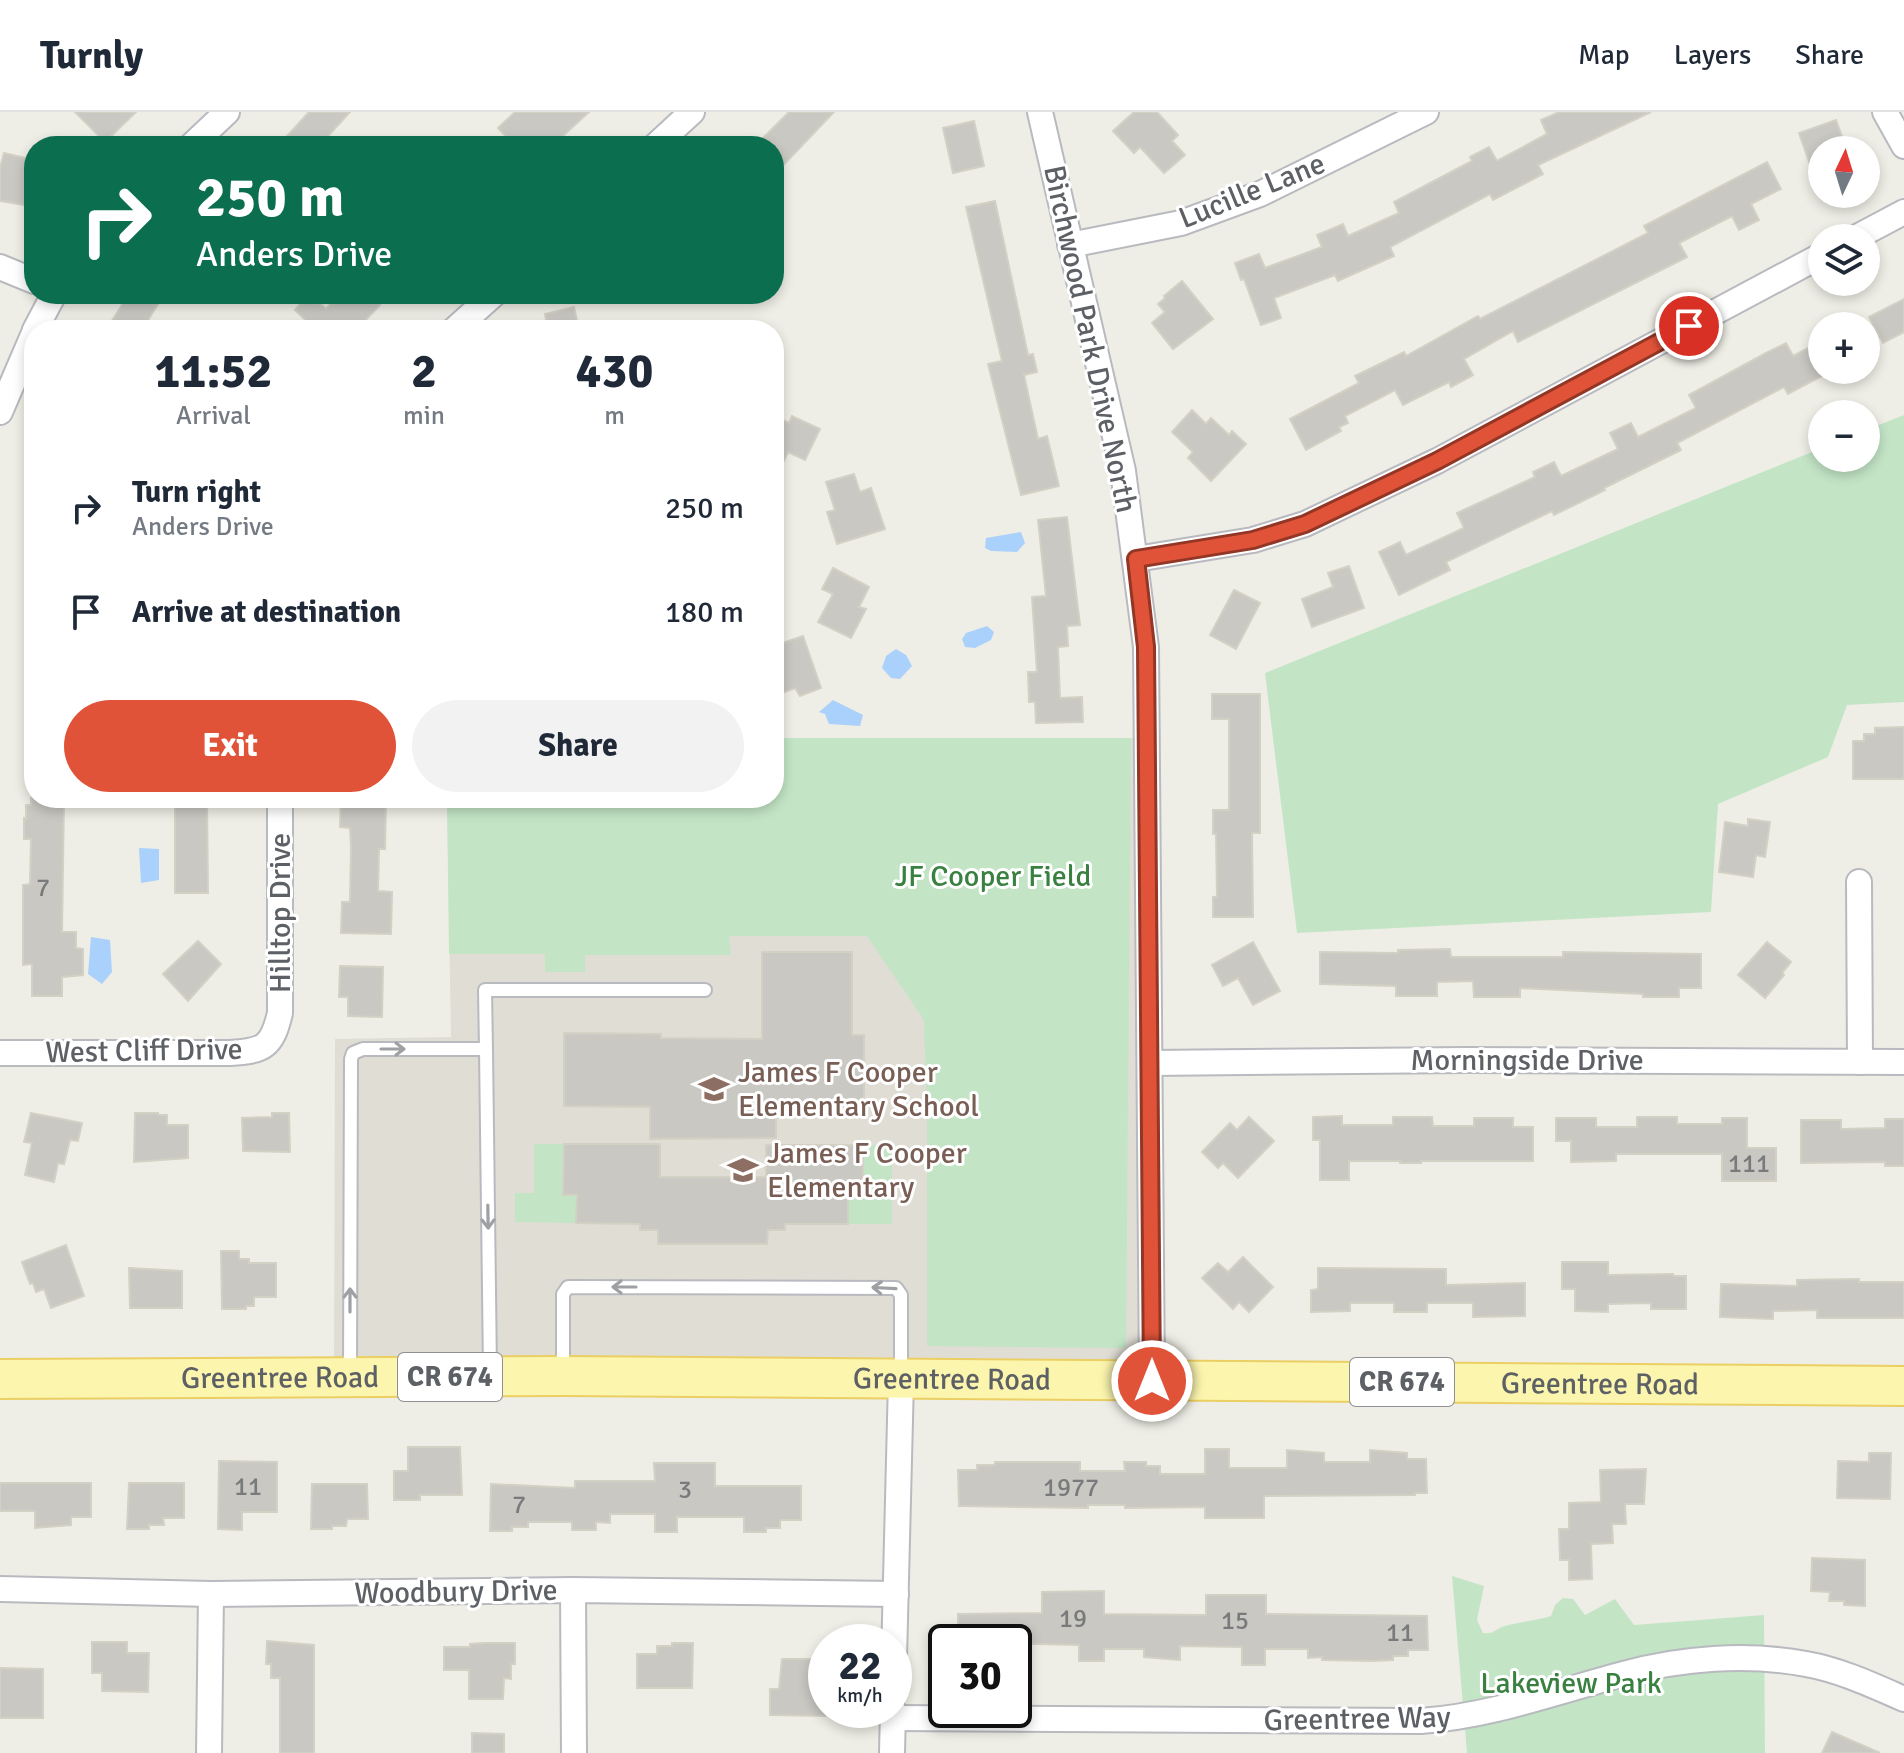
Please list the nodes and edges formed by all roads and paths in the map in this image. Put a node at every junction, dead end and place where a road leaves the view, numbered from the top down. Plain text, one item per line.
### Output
1 (227, 112) edge
2 (692, 112) edge
3 (1040, 112) edge
4 (1426, 112) edge
5 (1885, 112) edge
6 (1377, 124) edge
7 (202, 136) edge
8 (666, 136) edge
9 (1904, 146) edge
10 (1904, 212) edge
11 (1880, 225) edge
12 (1070, 245) junction
13 (1808, 262) edge
14 (0, 267) edge
15 (24, 277) edge
16 (483, 304) edge
17 (465, 320) edge
18 (24, 356) edge
19 (0, 412) edge
20 (1136, 559) junction
21 (280, 808) edge
22 (1859, 882) dead end
23 (705, 990) dead end
24 (277, 1028) joint
25 (486, 1049) junction
26 (0, 1053) edge
27 (1860, 1062) junction
28 (1904, 1062) edge
29 (1150, 1063) junction
30 (563, 1376) junction
31 (490, 1377) junction
32 (350, 1378) junction
33 (0, 1379) edge
34 (901, 1380) junction
35 (1152, 1381) junction
36 (1904, 1386) edge
37 (9, 1589) edge
38 (573, 1590) junction
39 (211, 1594) junction
40 (896, 1594) junction
41 (895, 1624) edge
42 (1904, 1699) edge
43 (912, 1714) edge
44 (893, 1728) edge
45 (209, 1753) edge
46 (574, 1753) edge
47 (892, 1753) edge

1 - 7 street
2 - 8 street
3 - 12 street, Birchwood Park Drive North
4 - 6 street, Lucille Lane
5 - 9 street
6 - 12 street, Lucille Lane
10 - 11 street
12 - 20 street, Birchwood Park Drive North
13 - 20 street
14 - 15 street
16 - 17 street
18 - 19 street
20 - 29 street, Birchwood Park Drive North
21 - 24 street, Hilltop Drive
22 - 27 street
23 - 25 lane
24 - 26 street, West Cliff Drive
25 -> 31 lane
32 -> 25 lane
27 - 28 street, Morningside Drive
27 - 29 street, Morningside Drive
29 - 35 street, Birchwood Park Drive North
30 - 31 main road, Greentree Road / CR 674
30 - 34 main road, Greentree Road / CR 674
34 -> 30 lane
31 - 32 main road, Greentree Road / CR 674
32 - 33 main road, Greentree Road / CR 674
34 - 35 main road, Greentree Road / CR 674
34 - 40 street
35 - 36 main road, Greentree Road / CR 674
37 - 39 street, Woodbury Drive
38 - 39 street, Woodbury Drive
38 - 40 street, Woodbury Drive
38 - 46 street
39 - 45 street
40 - 41 street
42 - 43 street, Greentree Way
44 - 47 street

